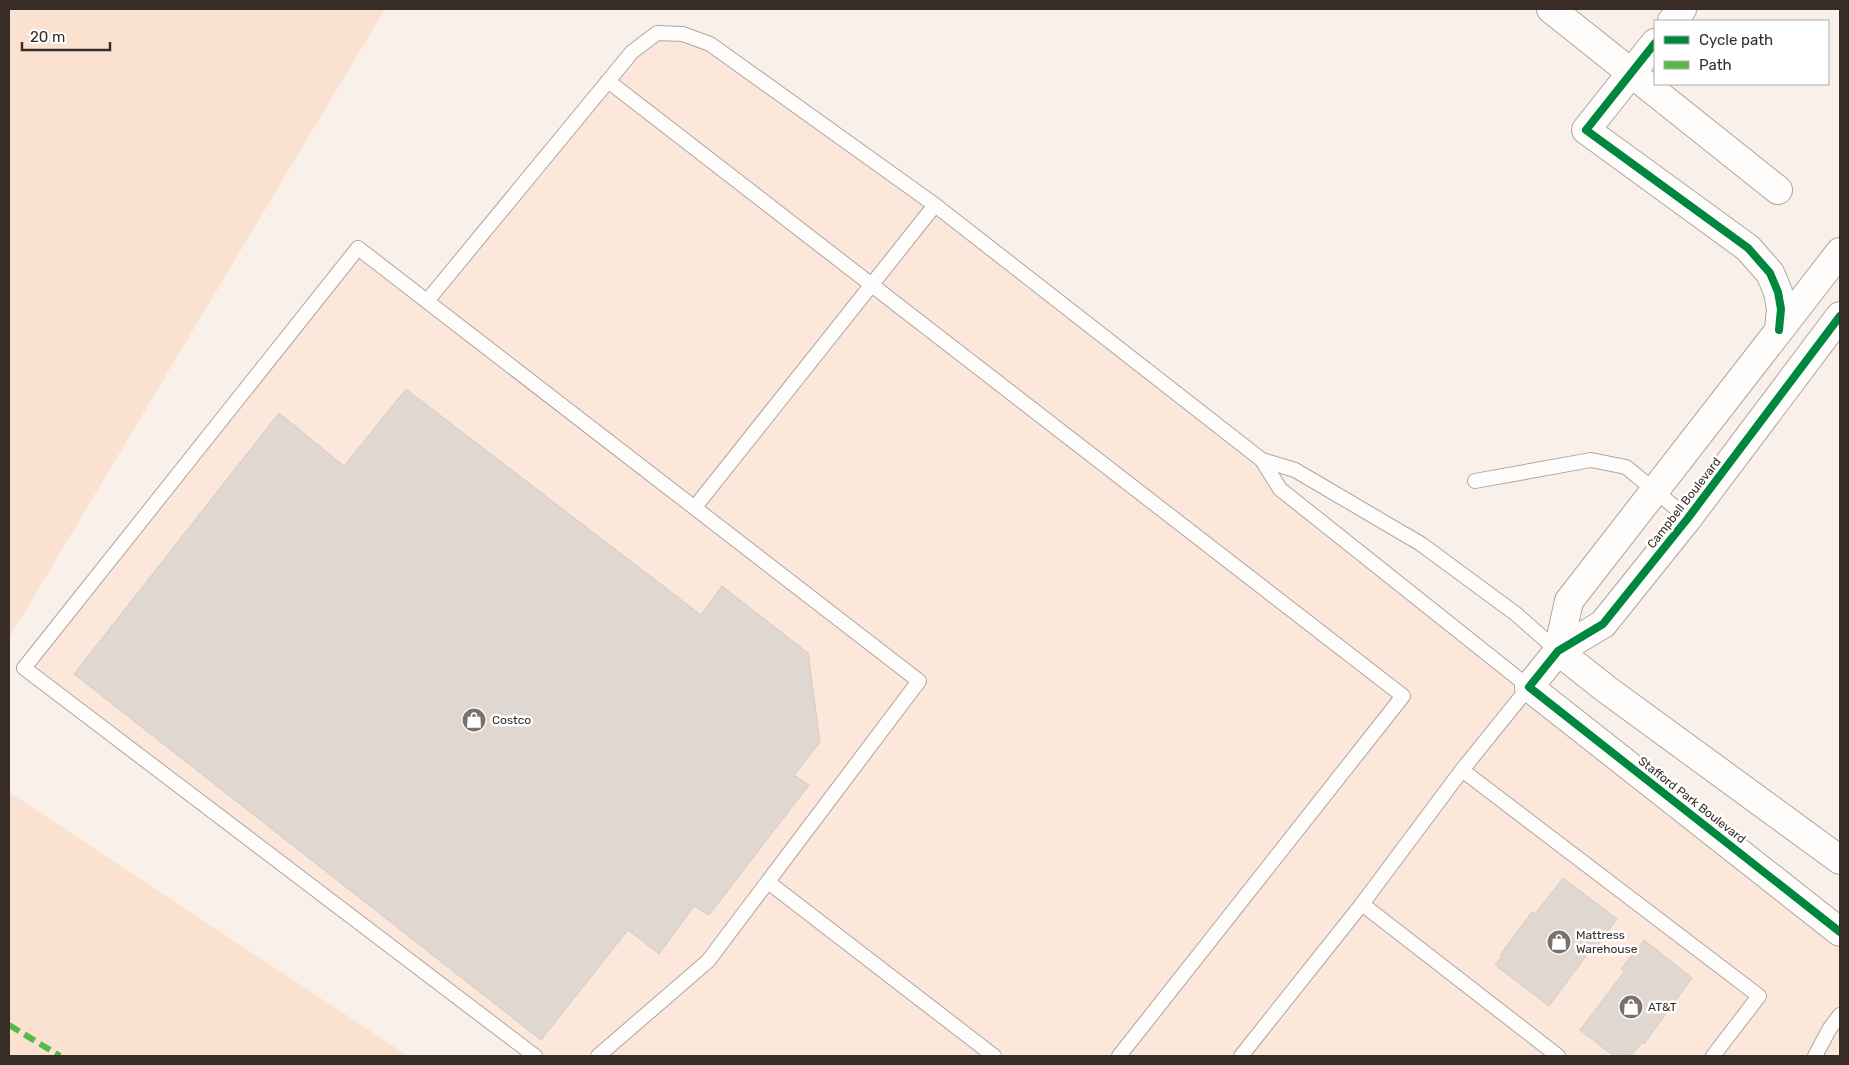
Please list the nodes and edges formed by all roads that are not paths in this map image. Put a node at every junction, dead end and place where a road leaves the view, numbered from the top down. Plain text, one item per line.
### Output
1 (1551, 9) edge
2 (1682, 9) edge
3 (1673, 20) edge
4 (1654, 45) edge
5 (1632, 74) junction
6 (608, 81) junction
7 (1778, 190) dead end
8 (935, 205) junction
9 (1840, 252) edge
10 (872, 286) junction
11 (427, 302) junction
12 (1840, 316) edge
13 (1779, 330) junction
14 (1262, 460) junction
15 (1475, 480) dead end
16 (1656, 490) junction
17 (695, 507) junction
18 (1688, 518) junction
19 (1558, 651) junction
20 (1529, 687) junction
21 (1462, 770) junction
22 (1840, 860) edge
23 (768, 882) junction
24 (1362, 904) junction
25 (1840, 932) edge
26 (1840, 1015) edge
27 (535, 1056) edge
28 (598, 1056) edge
29 (994, 1056) edge
30 (1119, 1056) edge
31 (1242, 1056) edge
32 (1558, 1056) edge
33 (1713, 1056) edge
34 (1815, 1056) edge

1 - 5 street
2 - 3 street
4 - 5 street
5 - 7 street
5 - 13 street
6 - 8 lane
6 - 10 lane
6 - 11 lane
8 - 10 lane
8 - 14 lane
9 - 13 street, Campbell Boulevard
10 - 17 lane
10 - 30 lane
11 - 17 lane
11 - 27 lane
12 - 18 street, Campbell Boulevard
13 - 16 street, Campbell Boulevard
14 - 19 lane
14 - 20 lane
15 - 16 lane
16 - 18 lane
16 - 19 street, Campbell Boulevard
17 - 23 lane
18 - 19 street, Campbell Boulevard
19 - 20 street, Campbell Boulevard
19 - 22 street
20 - 21 lane
20 - 25 street, Stafford Park Boulevard
21 - 24 lane
21 - 33 lane
23 - 28 lane
23 - 29 lane
24 - 31 lane
24 - 32 lane
26 - 34 lane

